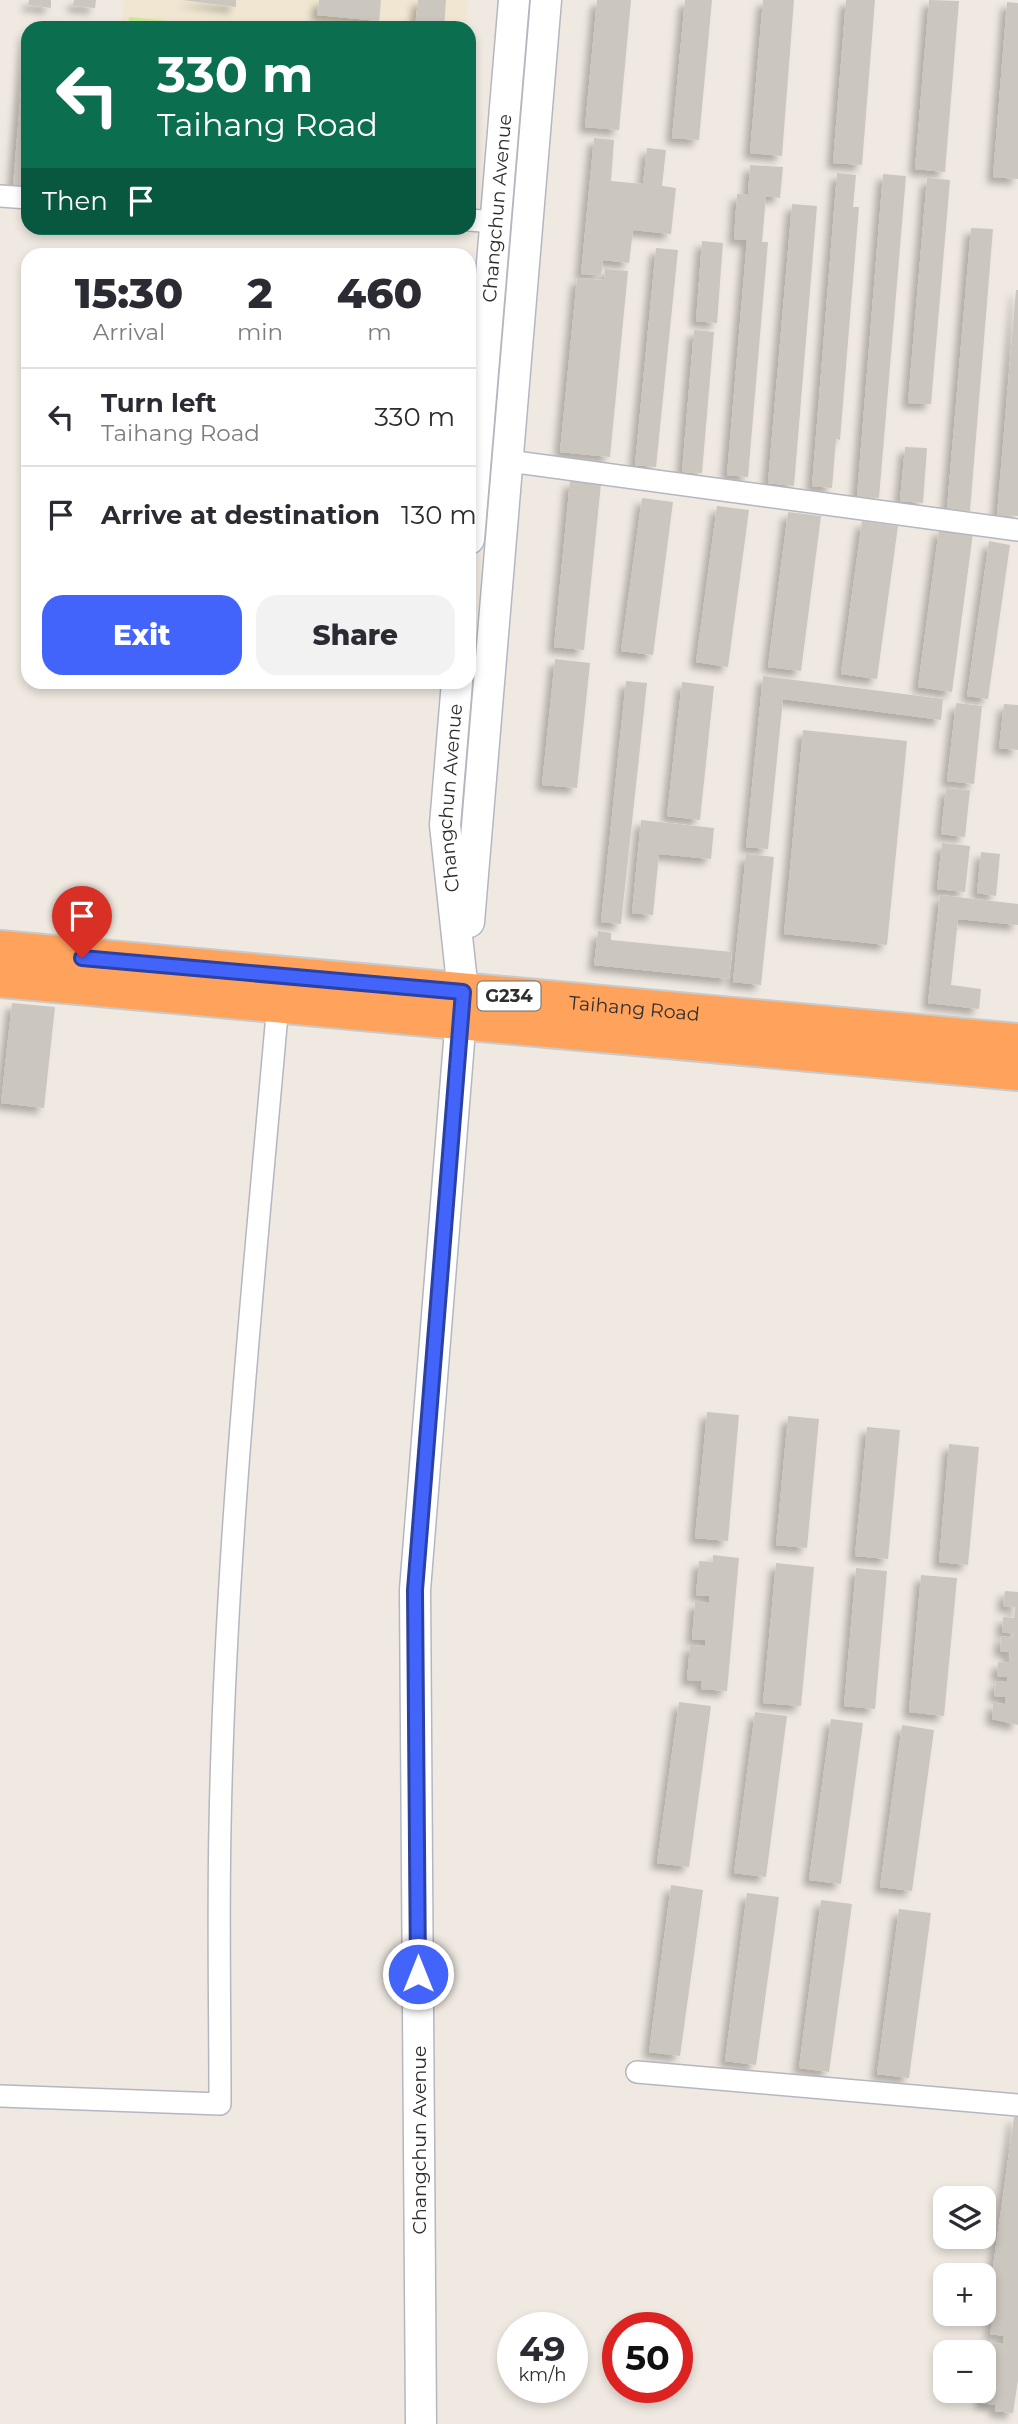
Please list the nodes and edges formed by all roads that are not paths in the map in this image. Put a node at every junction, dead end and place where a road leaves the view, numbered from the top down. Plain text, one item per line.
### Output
1 (514, 0) edge
2 (546, 0) edge
3 (0, 196) edge
4 (21, 198) edge
5 (482, 221) edge
6 (476, 368) edge
7 (508, 461) junction
8 (1018, 530) edge
9 (456, 689) edge
10 (0, 950) edge
11 (0, 978) edge
12 (278, 1003) junction
13 (461, 1006) junction
14 (1018, 1044) edge
15 (1018, 1071) edge
16 (637, 2072) dead end
17 (0, 2096) edge
18 (1018, 2105) edge
19 (421, 2424) edge

1 - 5 main road, Changchun Avenue
2 - 7 main road
3 - 4 street
5 - 6 main road, Changchun Avenue
7 - 8 street
7 - 13 main road
9 - 13 main road, Changchun Avenue
10 - 13 highway, Taihang Road / G234
11 - 12 highway, Taihang Road / G234
12 - 13 highway, Taihang Road / G234
12 - 17 street
13 - 14 highway, Taihang Road / G234
13 - 15 highway, Taihang Road / G234
13 - 19 main road, Changchun Avenue
16 - 18 street

